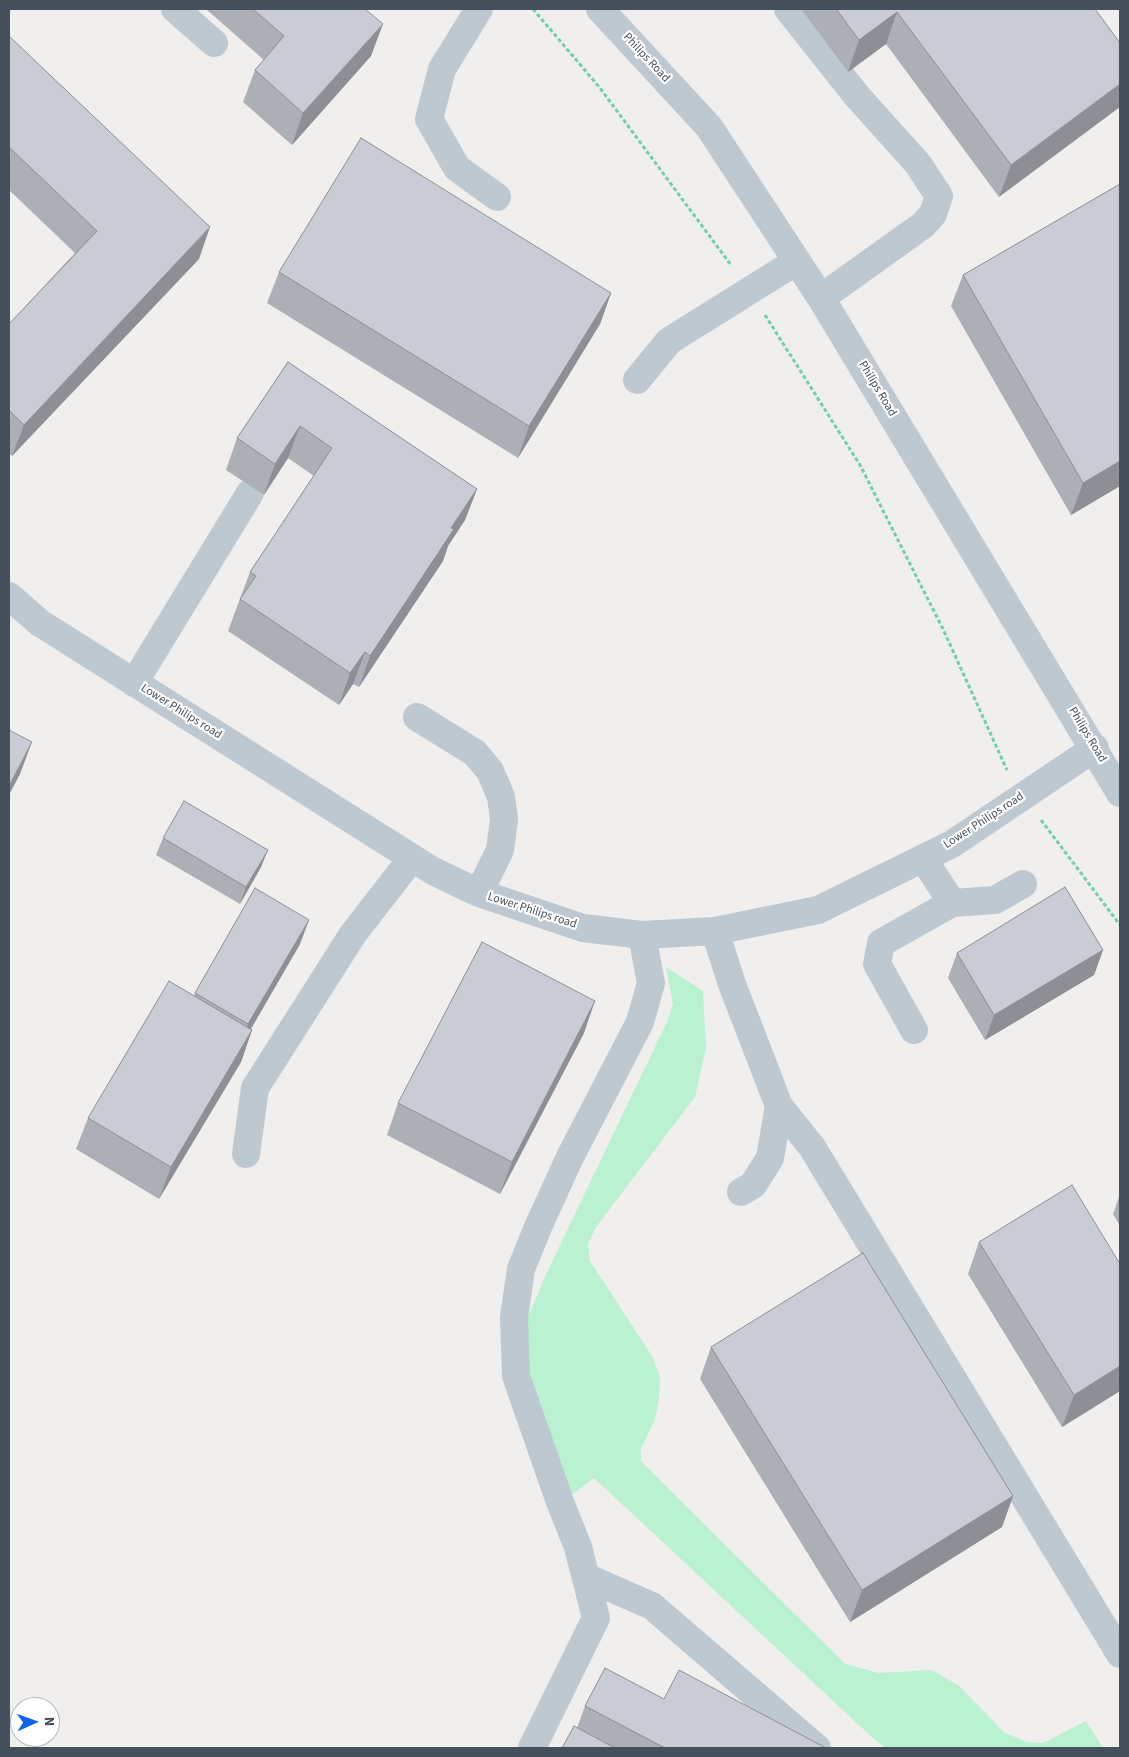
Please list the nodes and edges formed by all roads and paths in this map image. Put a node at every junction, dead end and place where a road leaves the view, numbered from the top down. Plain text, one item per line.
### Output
1 (176, 9) edge
2 (479, 9) edge
3 (533, 9) edge
4 (600, 9) edge
5 (788, 9) edge
6 (214, 43) dead end
7 (497, 197) dead end
8 (797, 261) junction
9 (736, 272) dead end
10 (821, 298) junction
11 (765, 314) dead end
12 (637, 380) dead end
13 (250, 493) dead end
14 (9, 596) edge
15 (134, 683) junction
16 (417, 717) dead end
17 (1095, 748) junction
18 (1010, 775) dead end
19 (1120, 794) edge
20 (1036, 813) dead end
21 (412, 858) junction
22 (923, 858) junction
23 (1022, 884) dead end
24 (479, 893) junction
25 (952, 903) junction
26 (1120, 925) edge
27 (715, 930) junction
28 (642, 935) junction
29 (914, 1030) dead end
30 (779, 1106) junction
31 (246, 1154) dead end
32 (741, 1192) dead end
33 (588, 1578) junction
34 (1120, 1654) edge
35 (532, 1748) edge
36 (817, 1748) edge

1 - 6 street
2 - 7 street
3 - 9 path
4 - 8 street, Philips Road
5 - 10 street
8 - 10 street, Philips Road
8 - 12 street
10 - 17 street, Philips Road
11 - 18 path
13 - 15 street
14 - 15 street, Lower Philips road
15 - 21 street, Lower Philips road
16 - 24 street
17 - 19 street, Philips Road
17 - 22 street, Lower Philips road
20 - 26 path
21 - 24 street, Lower Philips road
21 - 31 street
22 - 25 street
22 - 27 street, Lower Philips road
23 - 25 street
24 - 28 street, Lower Philips road
25 - 29 street
27 - 28 street, Lower Philips road
27 - 30 street
28 - 33 street
30 - 32 street
30 - 34 street
33 - 35 street
33 - 36 street

